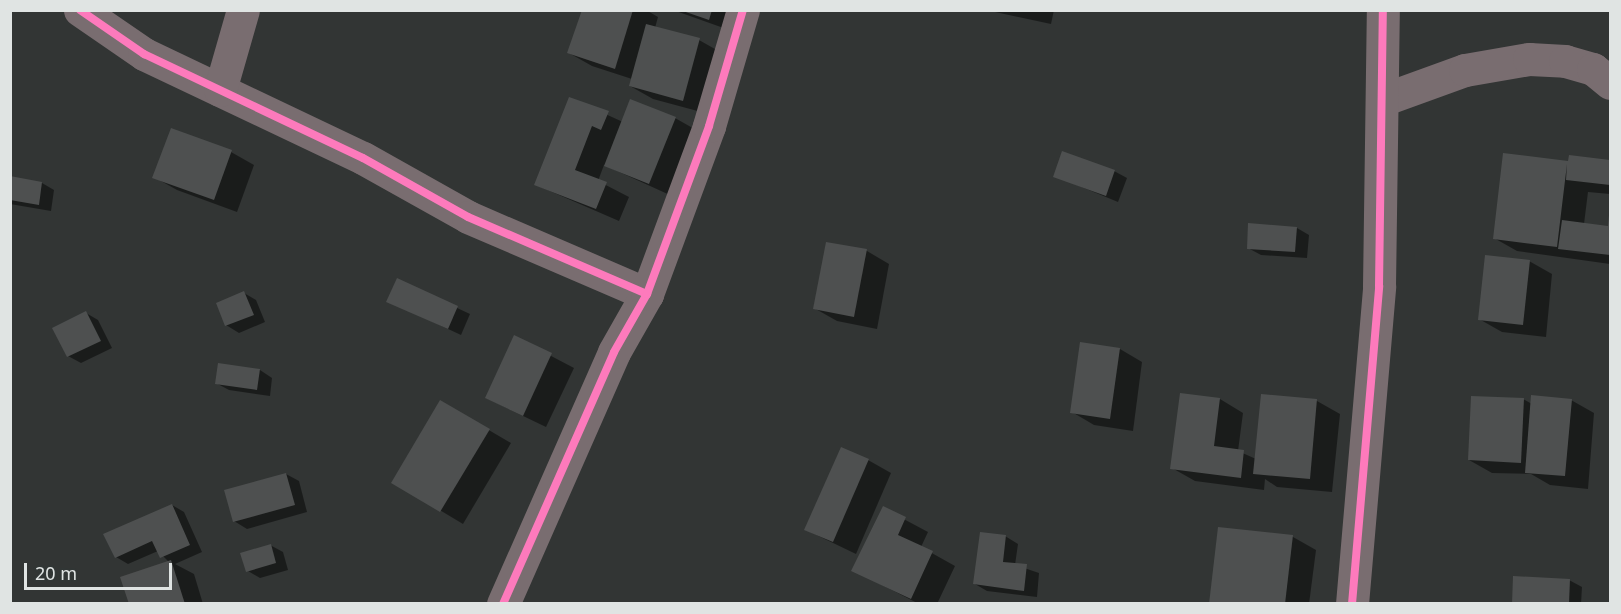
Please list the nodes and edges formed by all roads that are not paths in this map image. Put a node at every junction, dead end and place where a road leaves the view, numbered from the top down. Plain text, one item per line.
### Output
1 (80, 10) edge
2 (243, 10) edge
3 (743, 10) edge
4 (1383, 10) edge
5 (1611, 83) edge
6 (220, 90) junction
7 (1382, 100) junction
8 (647, 294) junction
9 (503, 603) edge
10 (1352, 603) edge

1 - 6 street
2 - 6 street
3 - 8 street
4 - 7 street
5 - 7 street
6 - 8 street
7 - 10 street
8 - 9 street

